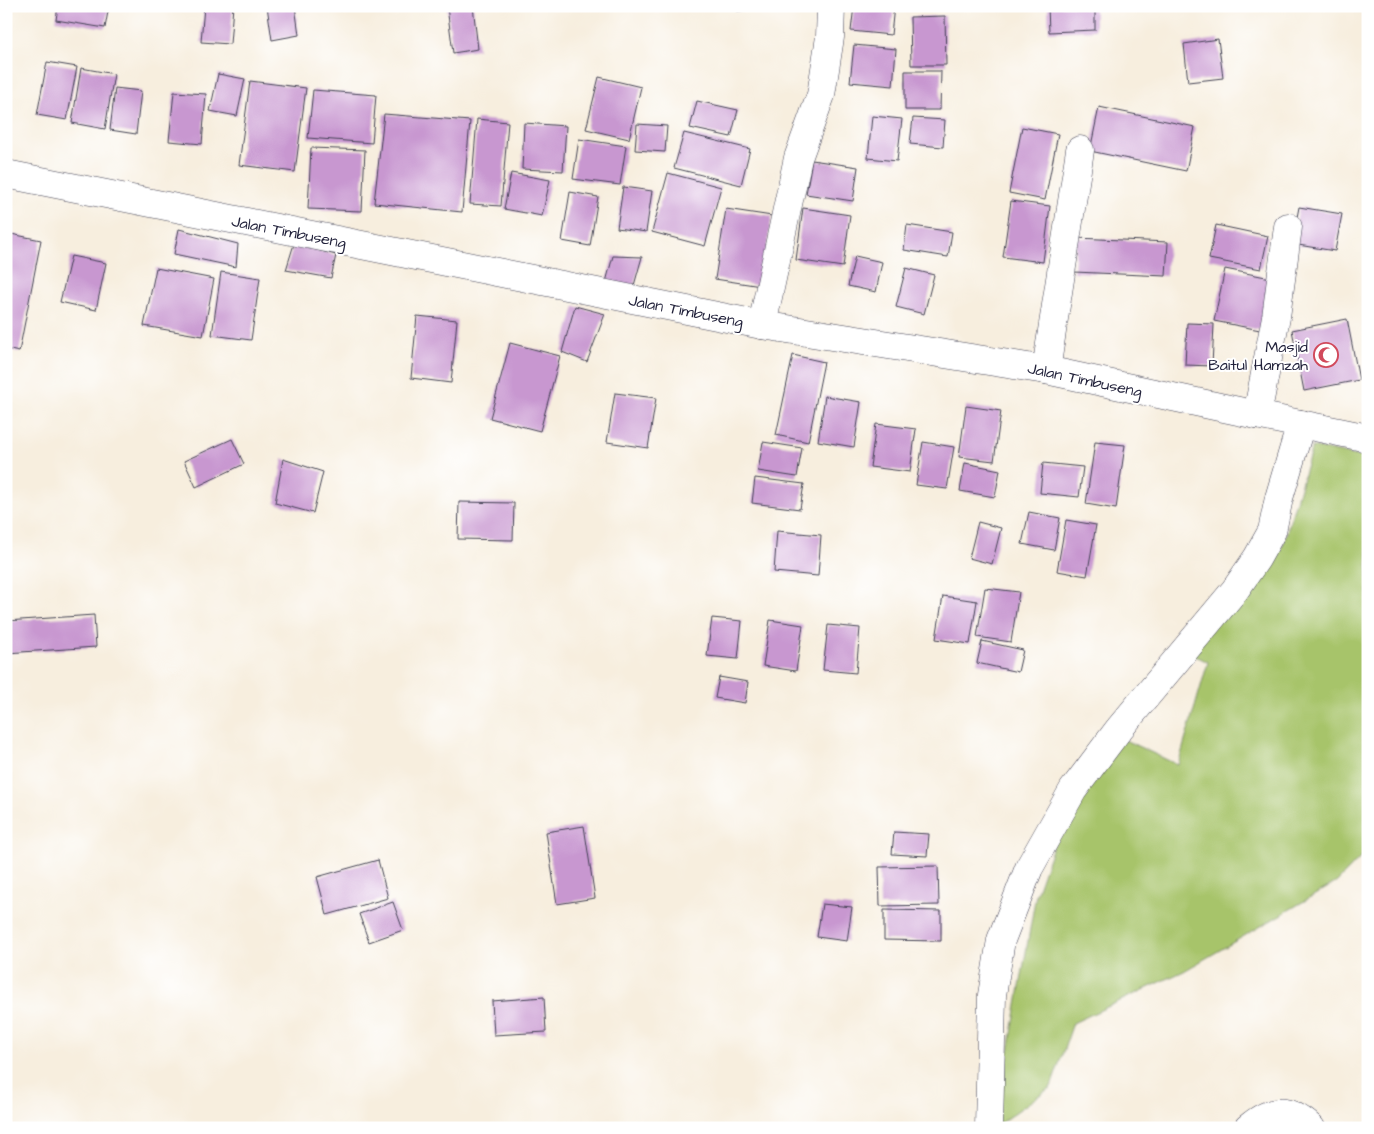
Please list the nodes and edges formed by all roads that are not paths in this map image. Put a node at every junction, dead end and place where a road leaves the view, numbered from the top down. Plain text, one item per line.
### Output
1 (831, 6) edge
2 (1080, 150) dead end
3 (6, 174) edge
4 (1288, 227) dead end
5 (762, 325) junction
6 (1046, 370) junction
7 (1257, 416) junction
8 (1301, 424) junction
9 (1368, 438) edge
10 (989, 1128) edge
11 (1248, 1128) edge
12 (1311, 1128) edge

1 - 5 street
2 - 6 street
3 - 5 street, Jalan Timbuseng
4 - 7 street
5 - 6 street, Jalan Timbuseng
6 - 7 street, Jalan Timbuseng
7 - 8 street, Jalan Timbuseng
8 - 9 street, Jalan Timbuseng
8 - 10 street
11 - 12 street

